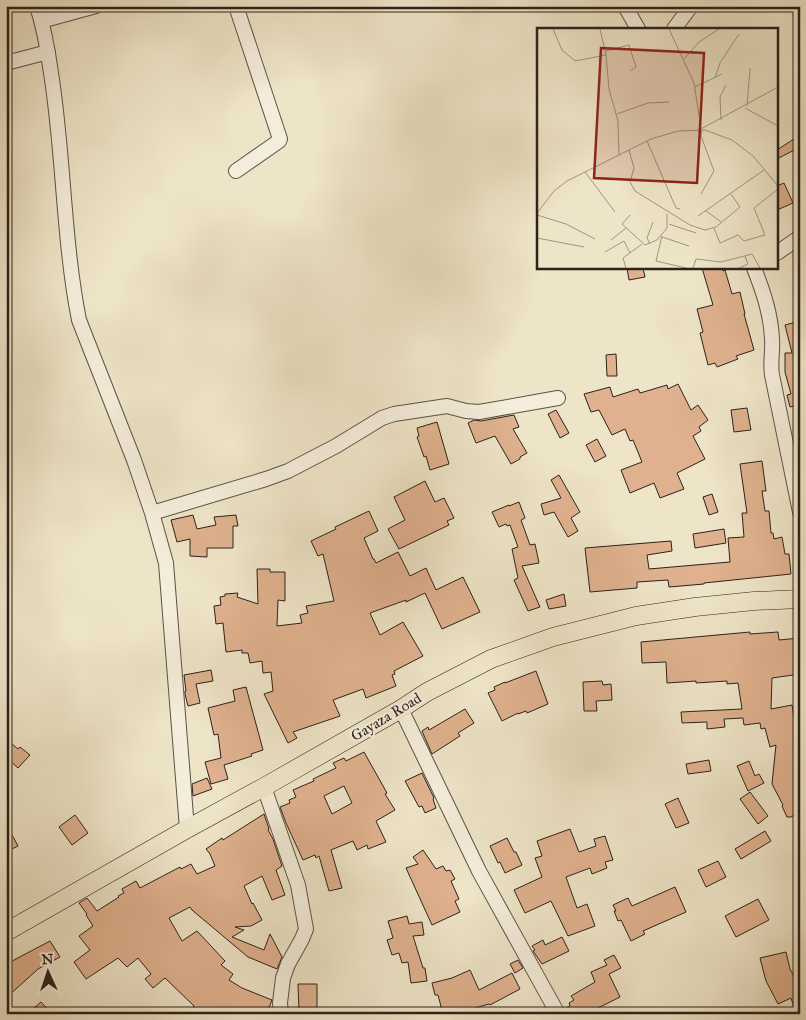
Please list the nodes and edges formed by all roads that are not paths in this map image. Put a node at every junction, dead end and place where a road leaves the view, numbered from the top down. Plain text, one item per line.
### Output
1 (37, 6) edge
2 (96, 6) edge
3 (236, 6) edge
4 (625, 6) edge
5 (691, 6) edge
6 (41, 22) junction
7 (637, 28) edge
8 (675, 28) edge
9 (48, 52) junction
10 (6, 63) edge
11 (236, 171) dead end
12 (800, 237) edge
13 (778, 252) edge
14 (755, 269) edge
15 (558, 398) dead end
16 (800, 512) edge
17 (152, 513) junction
18 (800, 599) edge
19 (401, 708) junction
20 (264, 787) junction
21 (187, 829) junction
22 (6, 932) edge
23 (282, 1014) edge
24 (558, 1014) edge

1 - 6 street
2 - 6 street
3 - 11 street
4 - 7 street
5 - 8 street
6 - 9 street
9 - 10 street
9 - 17 street
12 - 13 street
14 - 16 street
15 - 17 street
17 - 21 street
18 - 19 main road, Gayaza Road
19 - 20 main road, Gayaza Road
19 - 24 street
20 - 21 main road, Gayaza Road
20 - 23 street
21 - 22 main road, Gayaza Road

